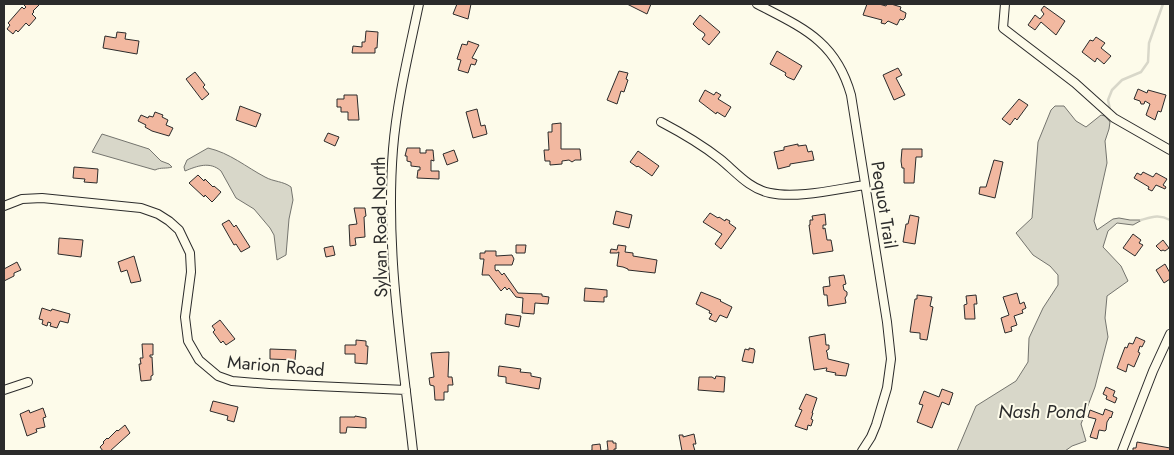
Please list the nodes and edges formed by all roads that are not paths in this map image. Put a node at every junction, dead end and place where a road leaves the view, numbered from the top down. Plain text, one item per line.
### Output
1 (418, 4) edge
2 (757, 4) edge
3 (1005, 4) edge
4 (661, 122) dead end
5 (1170, 150) edge
6 (865, 185) junction
7 (4, 206) edge
8 (1170, 334) edge
9 (28, 382) dead end
10 (4, 390) edge
11 (406, 390) junction
12 (413, 451) edge
13 (862, 451) edge
14 (1122, 451) edge

1 - 11 street, Sylvan Road North
2 - 6 street, Pequot Trail
3 - 5 street
4 - 6 street
6 - 13 street, Pequot Trail
7 - 11 street, Marion Road
8 - 14 street
9 - 10 street
11 - 12 street, Sylvan Road North

